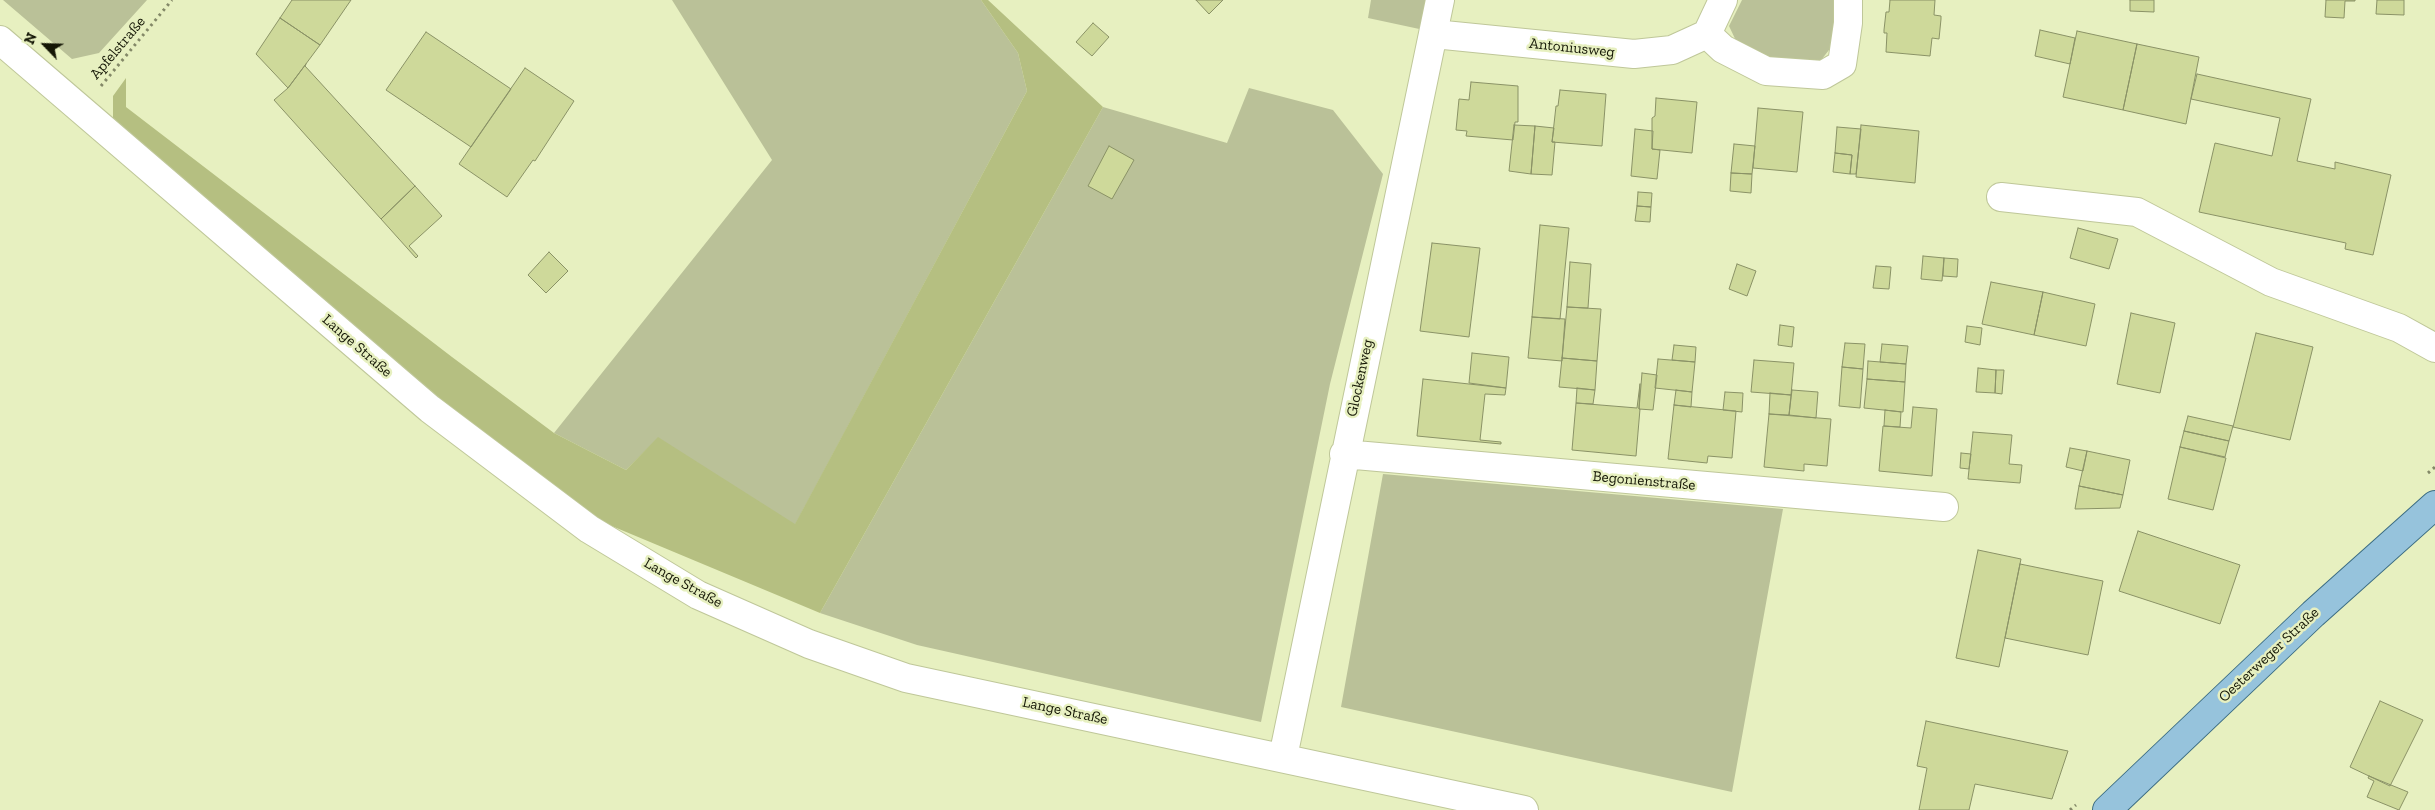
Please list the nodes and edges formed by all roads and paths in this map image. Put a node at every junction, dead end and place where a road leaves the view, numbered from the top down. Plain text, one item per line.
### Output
1 (172, 0) edge
2 (1440, 0) edge
3 (1723, 0) edge
4 (1848, 0) edge
5 (1434, 34) junction
6 (1707, 34) junction
7 (0, 40) edge
8 (81, 110) junction
9 (2001, 198) dead end
10 (2435, 348) edge
11 (1344, 454) junction
12 (2435, 505) edge
13 (1944, 507) dead end
14 (1283, 757) junction
15 (1524, 810) edge
16 (2107, 810) edge

1 - 8 path, Apfelstraße
2 - 5 street, Glockenweg
3 - 6 street
4 - 6 street
5 - 6 street, Antoniusweg
5 - 11 street, Glockenweg
7 - 8 street, Lange Straße
8 - 14 street, Lange Straße
9 - 10 street
11 - 13 street, Begonienstraße
11 - 14 street, Glockenweg
12 - 16 main road, Oesterweger Straße
14 - 15 street, Lange Straße

